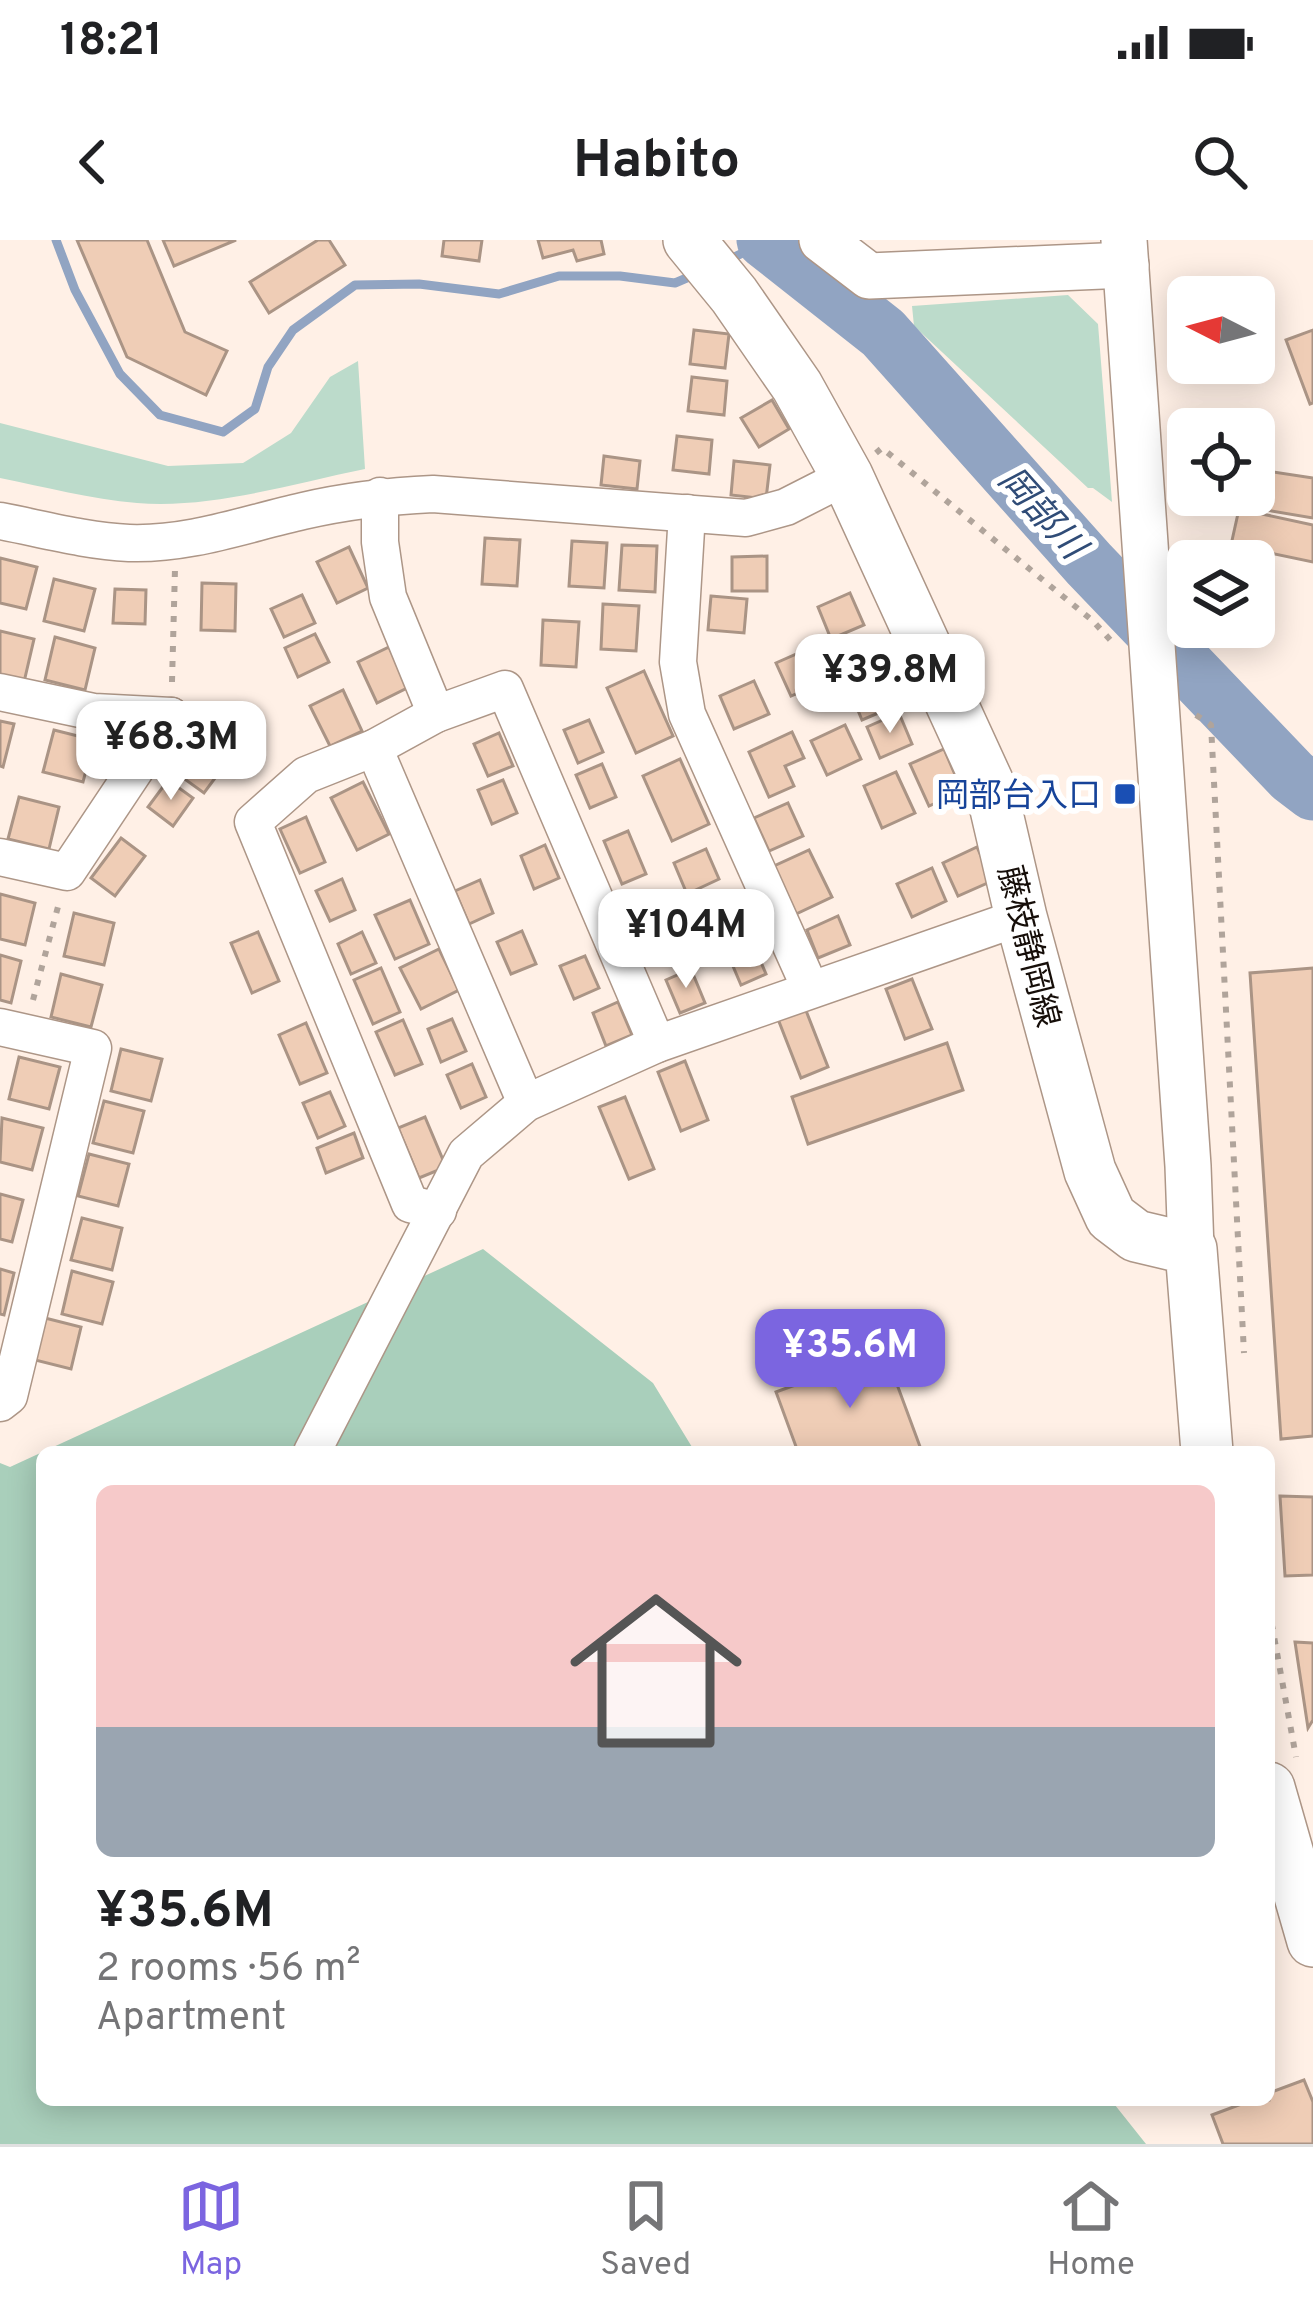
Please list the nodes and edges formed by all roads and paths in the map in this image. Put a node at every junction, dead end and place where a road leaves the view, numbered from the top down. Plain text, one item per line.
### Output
1 (822, 240) edge
2 (692, 243) edge
3 (1125, 252) edge
4 (868, 258) edge
5 (847, 476) junction
6 (380, 496) junction
7 (687, 513) junction
8 (0, 521) edge
9 (176, 540) junction
10 (0, 692) edge
11 (436, 714) junction
12 (171, 716) junction
13 (374, 748) junction
14 (0, 857) edge
15 (67, 872) junction
16 (1021, 917) junction
17 (810, 988) junction
18 (12, 1030) edge
19 (657, 1044) junction
20 (526, 1102) junction
21 (439, 1211) junction
22 (1191, 1249) junction
23 (0, 1403) edge
24 (315, 1446) edge
25 (1207, 1446) edge
26 (1275, 1676) edge
27 (1284, 1777) edge
28 (1313, 1941) edge

1 - 4 street
2 - 5 main road, 藤枝静岡線
3 - 4 street
3 - 22 street
5 - 7 street
5 - 16 main road, 藤枝静岡線
6 - 7 street
6 - 9 street
6 - 11 street
7 - 17 street
8 - 9 street
9 - 12 path
10 - 12 street
11 - 13 street
11 - 19 street
12 - 15 street
13 - 20 street
13 - 21 street
14 - 15 street
15 - 18 path
16 - 17 street
16 - 22 main road, 藤枝静岡線
17 - 19 street
18 - 23 street
19 - 20 street
20 - 21 street
21 - 24 street
22 - 25 main road
26 - 27 path
27 - 28 main road

